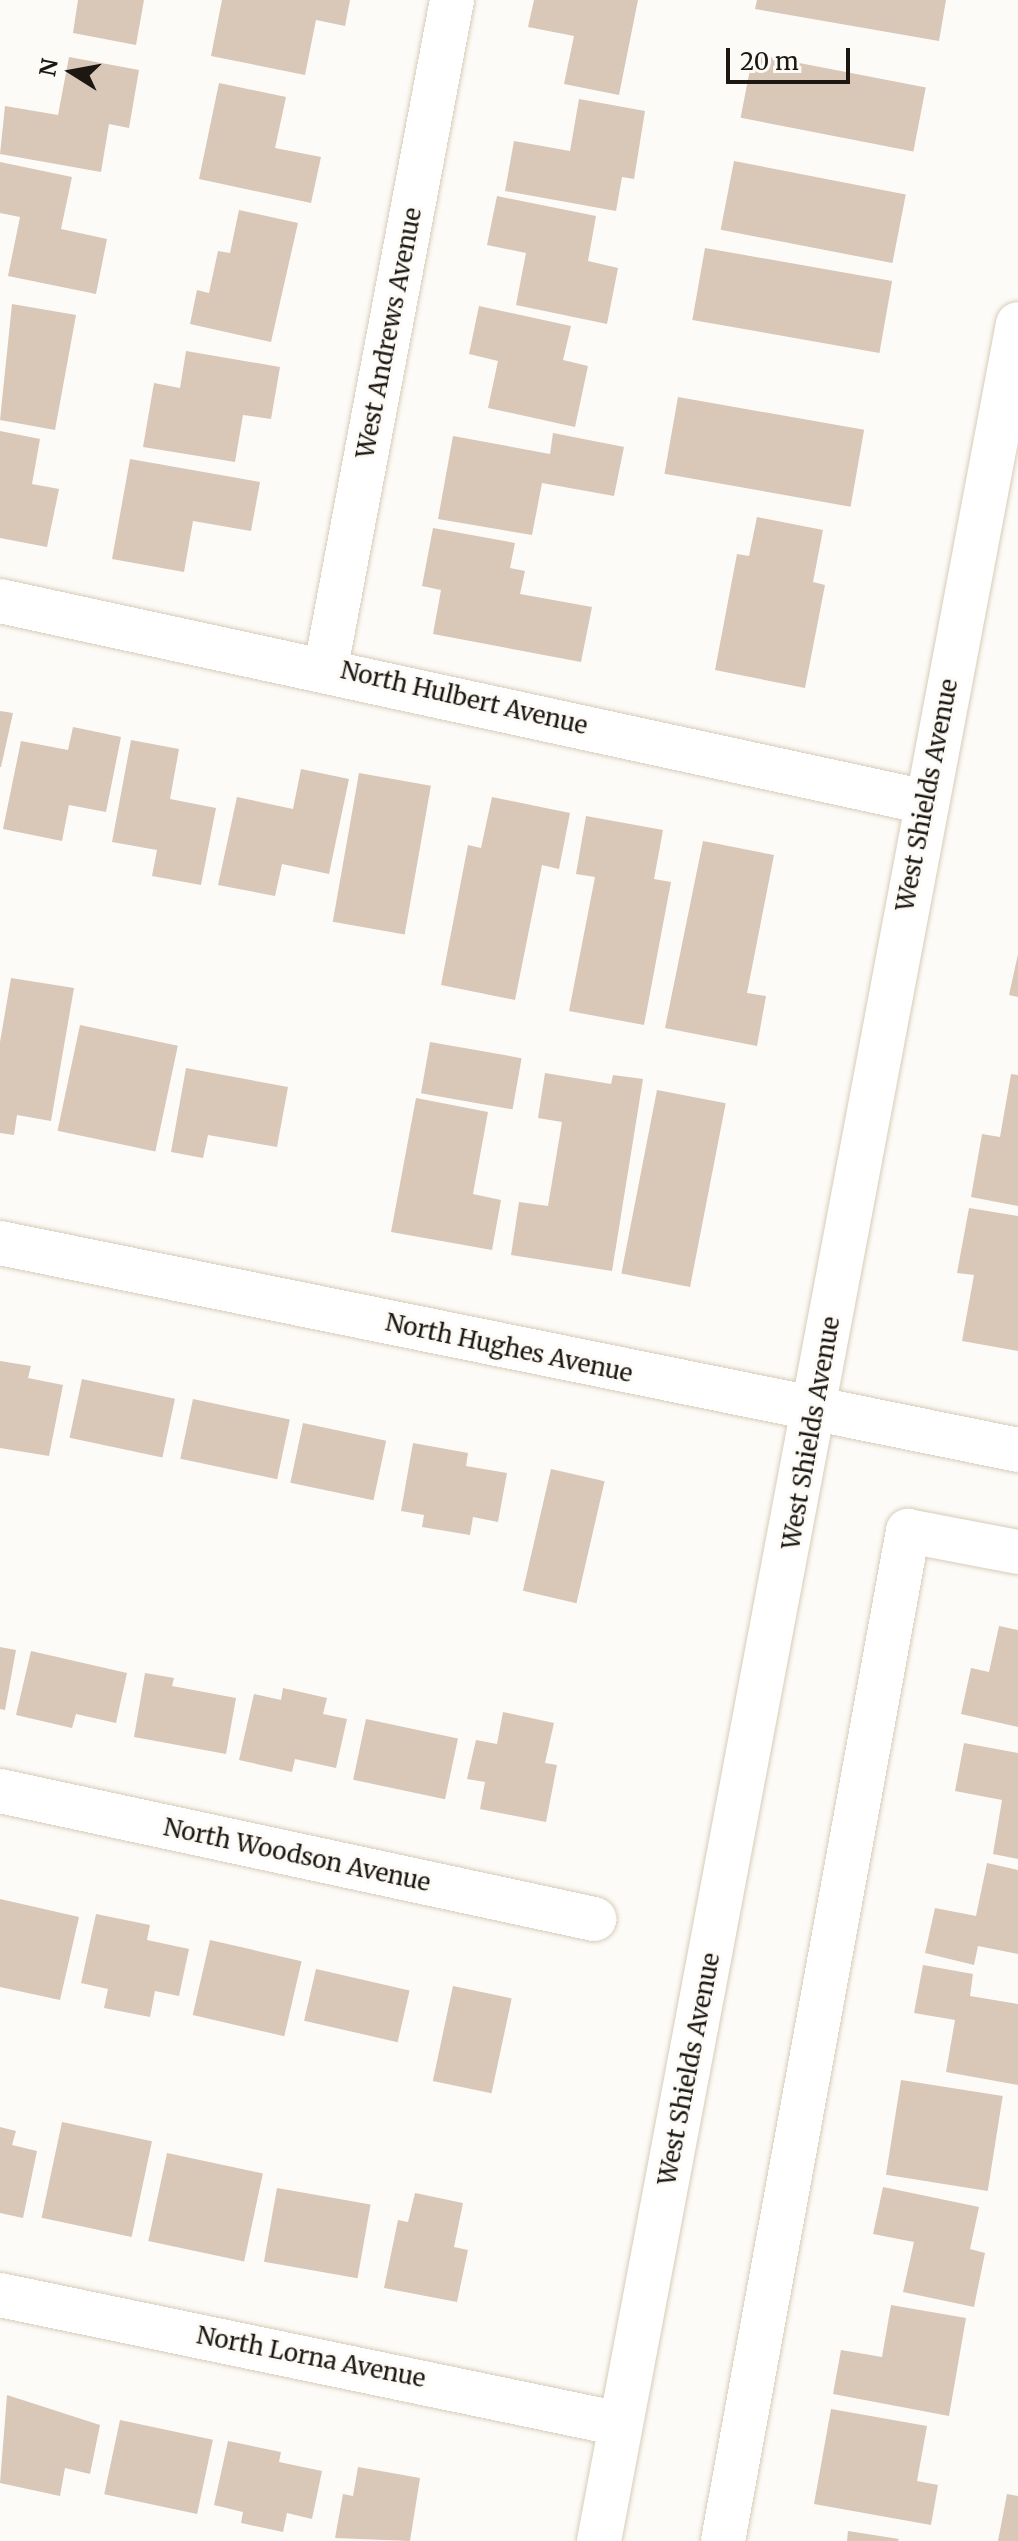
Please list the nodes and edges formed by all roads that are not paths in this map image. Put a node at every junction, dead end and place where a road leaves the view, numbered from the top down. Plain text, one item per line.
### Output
1 (452, 0) edge
2 (1018, 324) edge
3 (0, 601) edge
4 (326, 667) junction
5 (926, 802) junction
6 (0, 1243) edge
7 (816, 1412) junction
8 (1018, 1450) edge
9 (1018, 1552) edge
10 (0, 1791) edge
11 (594, 1919) dead end
12 (0, 2295) edge
13 (620, 2424) junction
14 (599, 2541) edge
15 (723, 2541) edge

1 - 4 street, West Andrews Avenue
2 - 5 street, West Shields Avenue
3 - 4 street, North Hulbert Avenue
4 - 5 street, North Hulbert Avenue
5 - 7 street, West Shields Avenue
6 - 7 street, North Hughes Avenue
7 - 8 street, North Hughes Avenue
7 - 13 street, West Shields Avenue
9 - 15 street
10 - 11 street, North Woodson Avenue
12 - 13 street, North Lorna Avenue
13 - 14 street, West Shields Avenue

